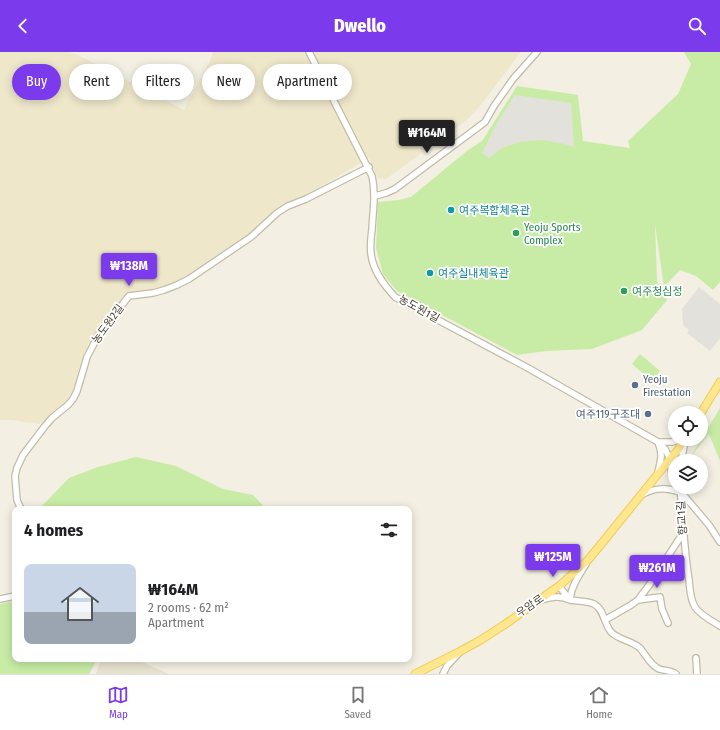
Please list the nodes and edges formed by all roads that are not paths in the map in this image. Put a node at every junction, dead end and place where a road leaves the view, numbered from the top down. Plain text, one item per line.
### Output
1 (309, 52) edge
2 (536, 52) edge
3 (368, 167) junction
4 (375, 196) junction
5 (720, 382) edge
6 (705, 406) edge
7 (658, 442) junction
8 (668, 442) edge
9 (681, 446) edge
10 (674, 454) edge
11 (668, 455) edge
12 (668, 461) edge
13 (657, 474) junction
14 (668, 488) edge
15 (679, 494) edge
16 (683, 494) edge
17 (641, 495) junction
18 (20, 506) edge
19 (683, 533) junction
20 (720, 542) edge
21 (588, 560) junction
22 (559, 586) junction
23 (12, 597) edge
24 (0, 600) edge
25 (570, 600) junction
26 (638, 600) junction
27 (538, 601) junction
28 (605, 620) junction
29 (668, 623) dead end
30 (720, 626) edge
31 (459, 652) junction
32 (696, 658) dead end
33 (430, 671) edge
34 (415, 674) edge
35 (443, 674) edge
36 (676, 674) edge
37 (697, 674) edge

1 - 3 street, 농도원1길
2 - 4 street
3 - 4 street, 농도원1길
3 - 18 street, 농도원2길
4 - 7 street, 농도원1길
5 - 6 main road
7 - 8 street
7 - 11 street, 농도원1길
7 - 13 street
9 - 10 main road, 우암로
12 - 13 main road, 우암로
13 - 17 main road, 우암로
14 - 17 street
15 - 19 street, 향교1길
16 - 20 street, 향교1길
17 - 21 main road, 우암로
19 - 26 street
19 - 30 street, 향교1길
21 - 22 main road, 우암로
21 - 25 street
22 - 25 street
22 - 27 main road, 우암로
23 - 24 street
25 - 27 street
25 - 28 street
26 - 28 street
26 - 29 street
27 - 31 main road, 우암로
28 - 36 street
31 - 33 main road, 우암로
31 - 35 street
32 - 37 street
33 - 34 main road, 우암로

